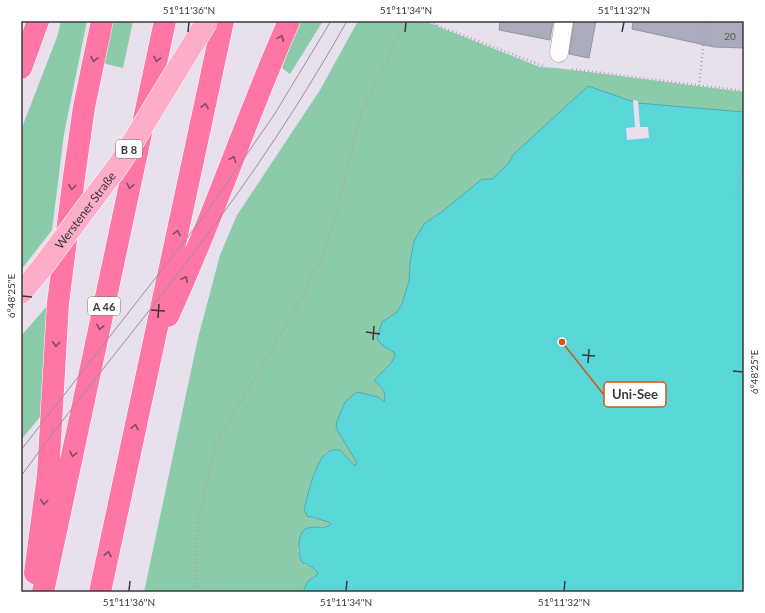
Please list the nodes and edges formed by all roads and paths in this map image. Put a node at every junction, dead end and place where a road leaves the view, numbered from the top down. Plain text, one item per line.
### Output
1 (38, 21) edge
2 (102, 21) edge
3 (165, 21) edge
4 (207, 21) edge
5 (223, 21) edge
6 (289, 21) edge
7 (406, 21) edge
8 (426, 21) edge
9 (438, 21) edge
10 (564, 21) edge
11 (706, 21) edge
12 (436, 26) junction
13 (562, 60) joint
14 (545, 66) dead end
15 (21, 68) edge
16 (699, 86) junction
17 (744, 91) edge
18 (744, 157) edge
19 (737, 196) dead end
20 (21, 293) edge
21 (151, 353) junction
22 (32, 592) edge
23 (44, 592) edge
24 (100, 592) edge
25 (194, 592) edge

1 - 15 highway
2 -> 22 highway
3 -> 23 highway, A 46
4 - 20 main road, Werstener Straße / B 8, bridge
21 -> 5 highway
21 -> 6 highway
7 - 25 path
8 - 12 path
9 - 12 path
10 - 13 street
11 - 16 path
12 - 14 path
13 - 16 path
16 - 17 path
18 - 19 path
24 -> 21 highway

